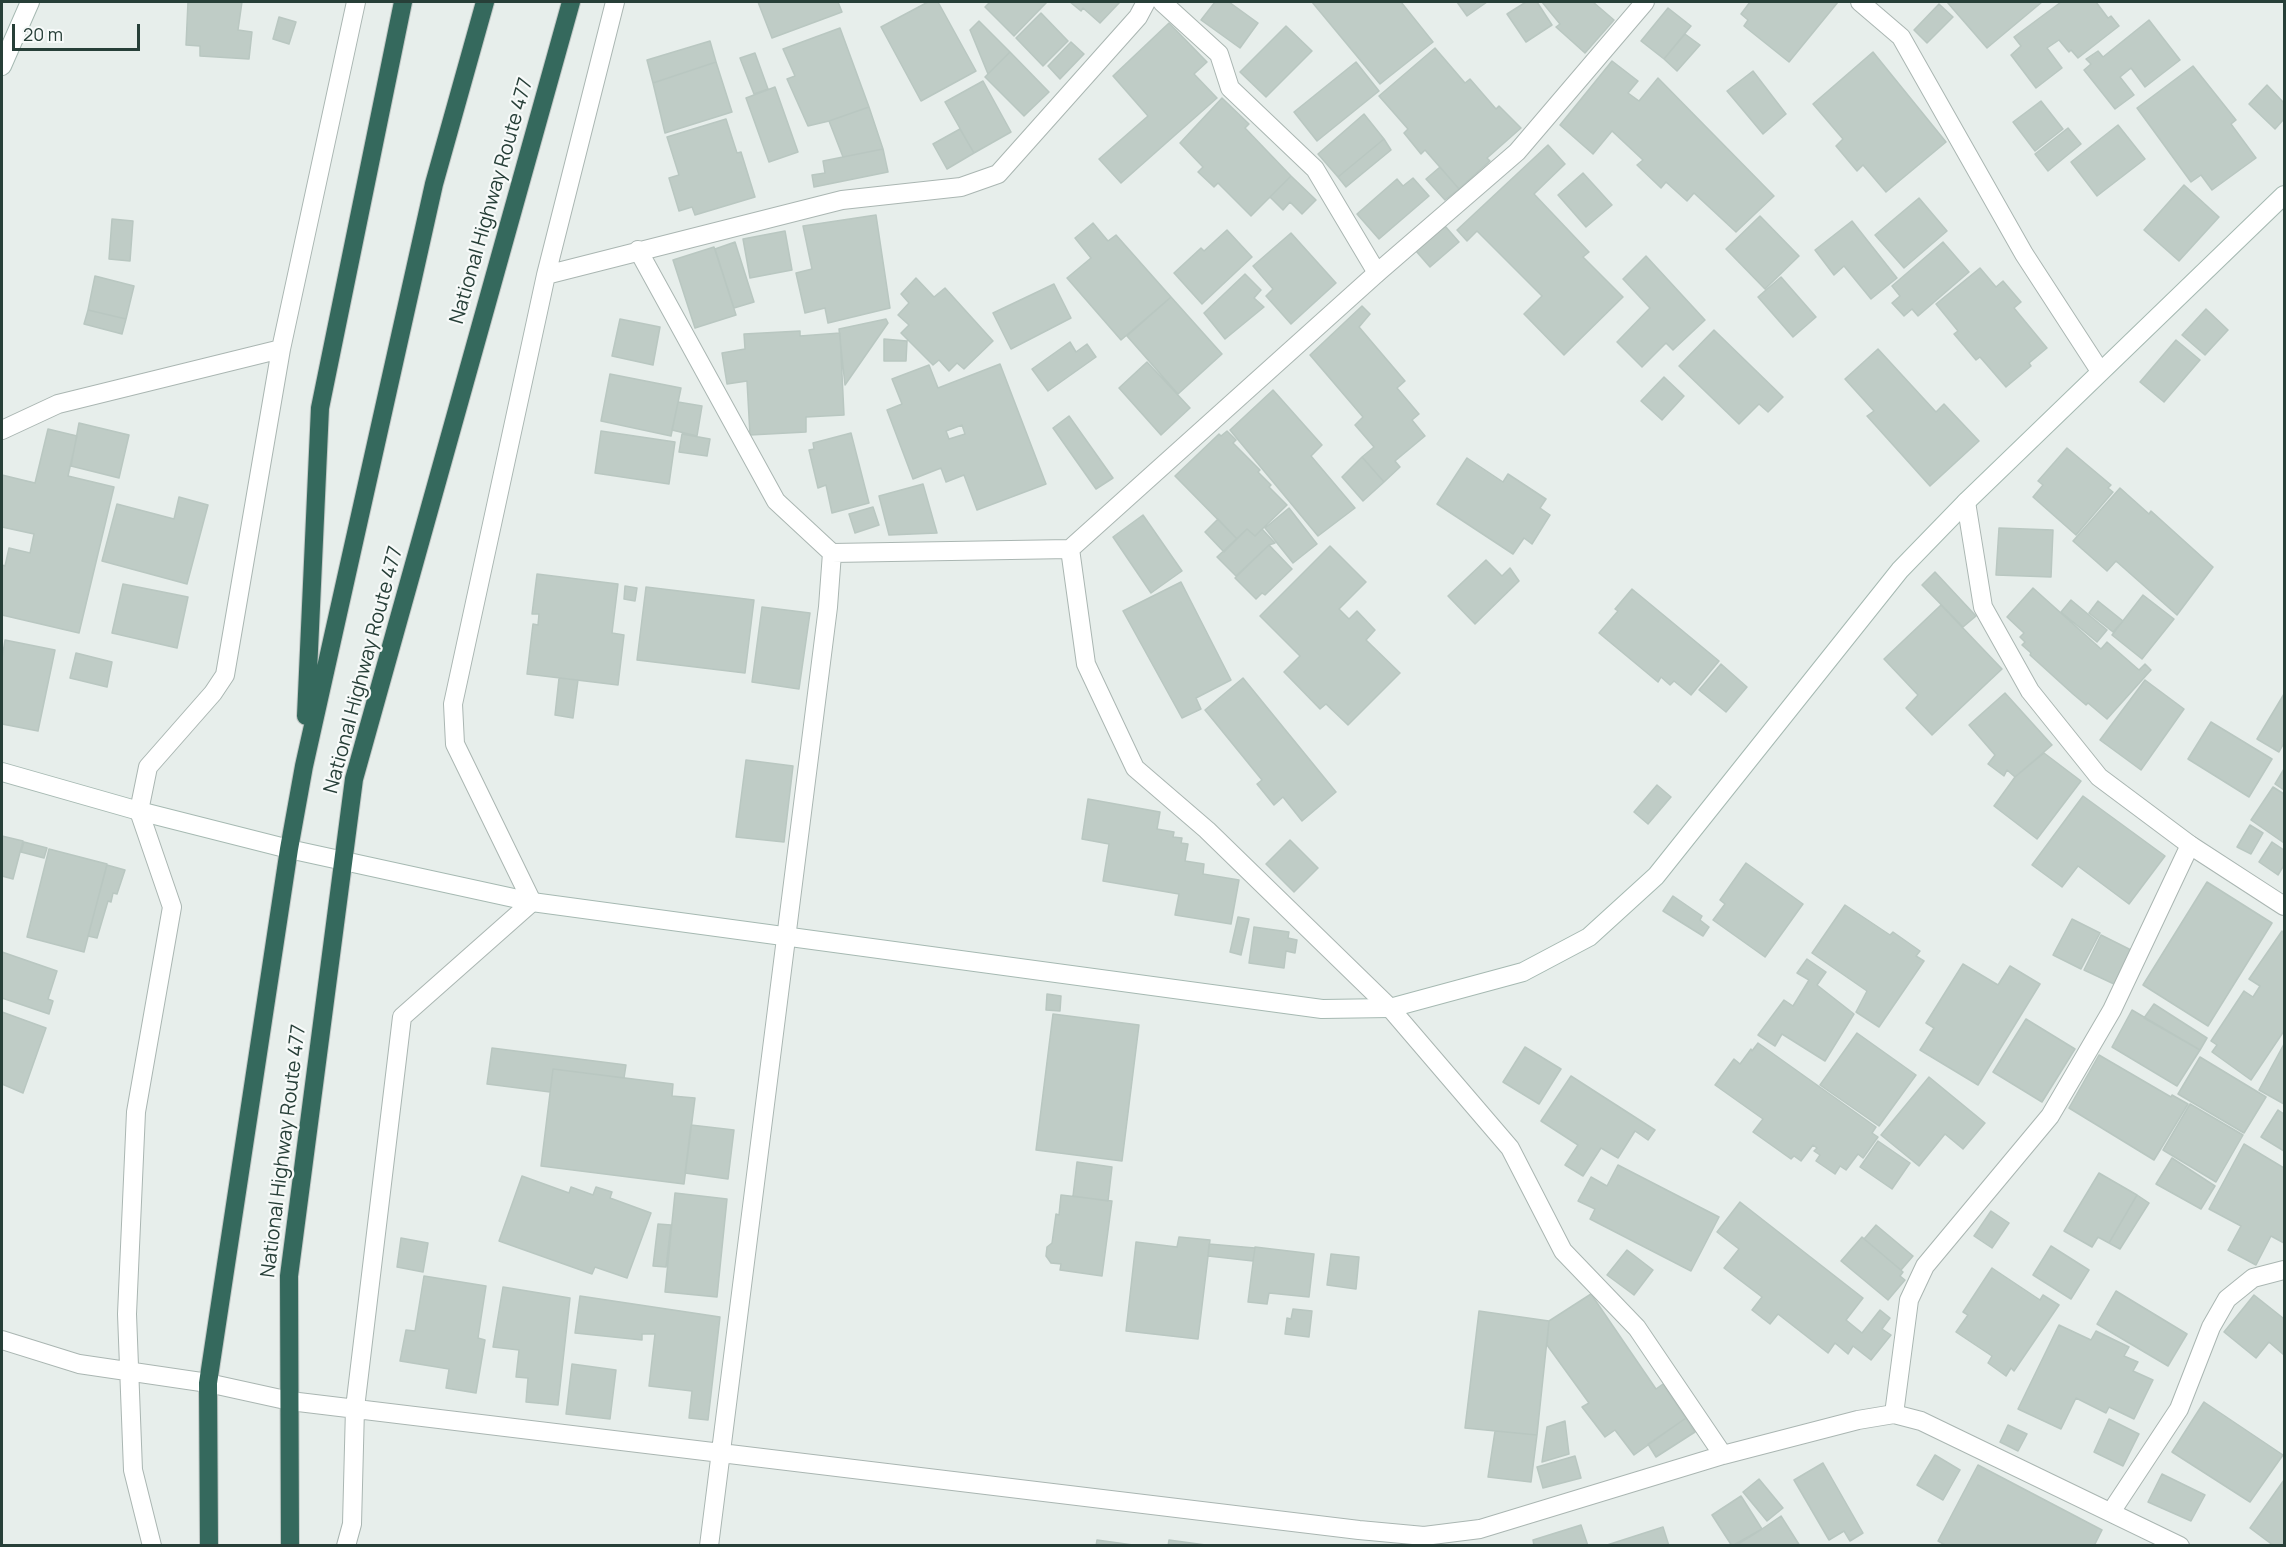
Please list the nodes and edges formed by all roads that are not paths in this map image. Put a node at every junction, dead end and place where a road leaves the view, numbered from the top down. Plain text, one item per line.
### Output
1 (30, 2) edge
2 (356, 2) edge
3 (403, 2) edge
4 (485, 2) edge
5 (571, 2) edge
6 (615, 2) edge
7 (1146, 2) edge
8 (1162, 2) edge
9 (1645, 2) edge
10 (1860, 2) edge
11 (2, 66) edge
12 (2284, 195) edge
13 (638, 250) junction
14 (1377, 273) junction
15 (546, 275) junction
16 (281, 349) junction
17 (2100, 371) junction
18 (2, 430) edge
19 (1966, 502) junction
20 (1070, 549) junction
21 (832, 553) junction
22 (304, 766) junction
23 (2, 772) edge
24 (139, 811) junction
25 (2190, 845) junction
26 (289, 849) junction
27 (344, 861) junction
28 (532, 902) junction
29 (2284, 906) edge
30 (787, 937) junction
31 (1390, 1008) junction
32 (2284, 1270) edge
33 (2, 1340) edge
34 (129, 1371) junction
35 (208, 1383) junction
36 (290, 1401) junction
37 (355, 1408) junction
38 (1894, 1414) junction
39 (722, 1452) junction
40 (1723, 1455) junction
41 (2111, 1512) junction
42 (1482, 1537) edge
43 (152, 1545) edge
44 (209, 1545) edge
45 (290, 1545) edge
46 (346, 1545) edge
47 (709, 1545) edge
48 (2180, 1545) edge

1 - 11 street
2 - 16 street
3 - 22 highway
4 - 22 highway, National Highway Route 477
5 - 27 highway, National Highway Route 477
6 - 15 street
7 - 13 street
8 - 14 street
9 - 14 street
10 - 17 street
12 - 17 street
13 - 15 street
13 - 21 street
14 - 20 street
15 - 28 street
16 - 18 street
16 - 24 street
17 - 19 street
19 - 25 street
19 - 31 street
20 - 21 street
20 - 31 street
21 - 30 street
22 - 26 highway, National Highway Route 477
23 - 24 street
24 - 26 street
24 - 34 street
25 - 29 street
25 - 38 street
26 - 27 street
26 - 35 highway, National Highway Route 477
27 - 28 street
27 - 36 highway, National Highway Route 477
28 - 30 street
28 - 37 street
30 - 31 street
30 - 39 street
31 - 40 street
32 - 41 street
33 - 34 street
34 - 35 street
34 - 43 street
35 - 36 street
35 - 44 highway, National Highway Route 477
36 - 37 street
36 - 45 highway, National Highway Route 477
37 - 39 street
37 - 46 street
38 - 40 street
38 - 41 street
39 - 42 street
39 - 47 street
40 - 42 street
41 - 48 street

